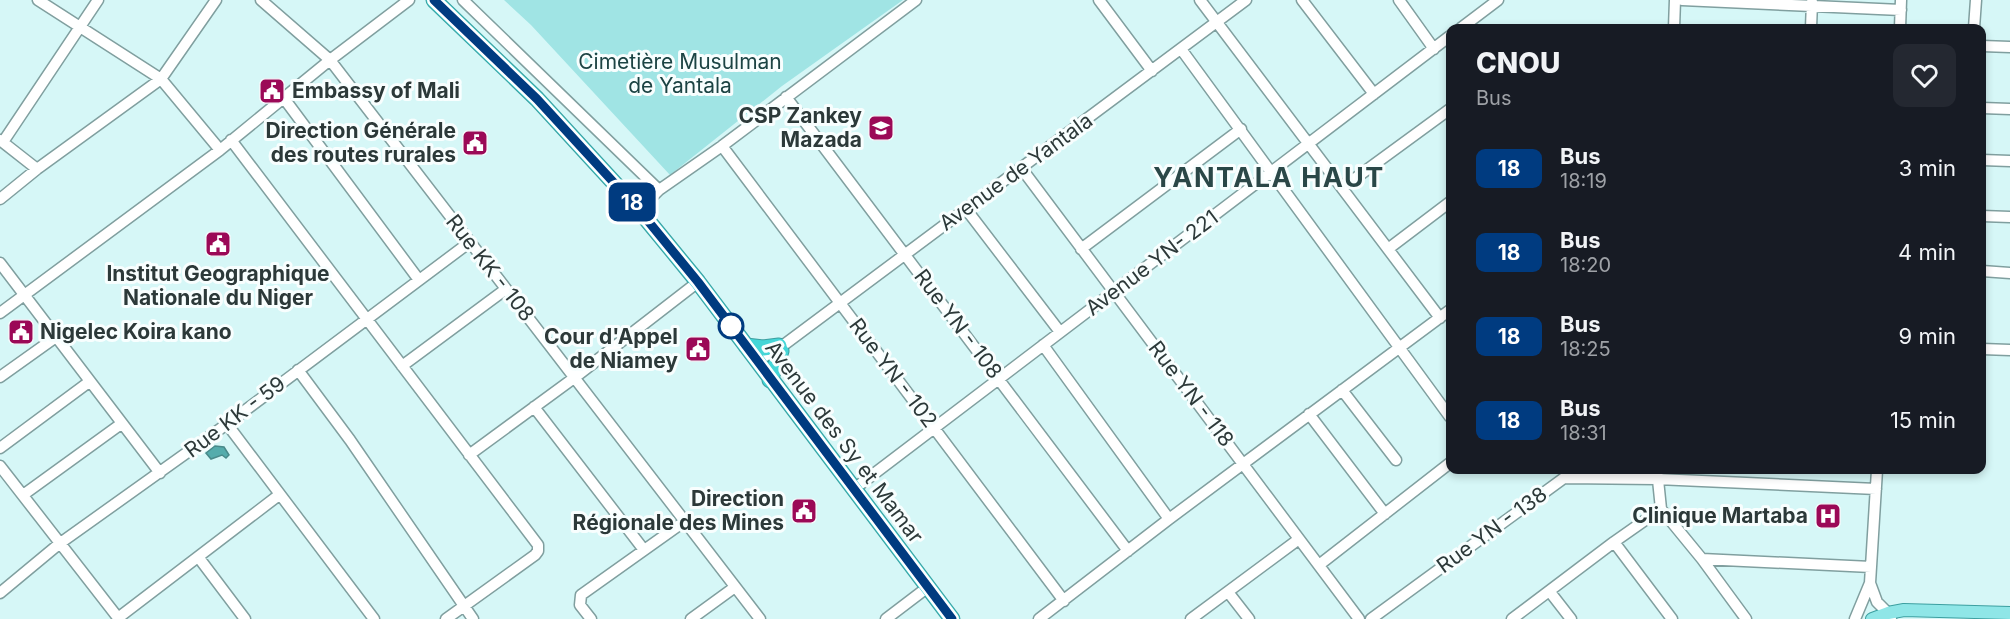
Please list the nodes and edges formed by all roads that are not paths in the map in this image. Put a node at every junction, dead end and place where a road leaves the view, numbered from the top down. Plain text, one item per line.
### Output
1 (38, 0) edge
2 (98, 0) edge
3 (216, 0) edge
4 (261, 0) edge
5 (409, 0) edge
6 (434, 0) edge
7 (463, 0) edge
8 (916, 0) edge
9 (1099, 0) edge
10 (1200, 0) edge
11 (1246, 0) edge
12 (1302, 0) edge
13 (1399, 0) edge
14 (1498, 0) edge
15 (1675, 0) edge
16 (1682, 0) edge
17 (1976, 0) edge
18 (1812, 3) edge
19 (1901, 5) edge
20 (1216, 21) junction
21 (1466, 24) edge
22 (1674, 24) edge
23 (1810, 24) edge
24 (1900, 24) edge
25 (1974, 24) edge
26 (80, 28) junction
27 (1446, 39) edge
28 (1986, 46) edge
29 (2010, 47) edge
30 (1181, 49) junction
31 (1434, 49) junction
32 (330, 60) junction
33 (1152, 71) junction
34 (161, 79) junction
35 (1374, 94) junction
36 (284, 97) junction
37 (786, 98) junction
38 (1986, 108) edge
39 (2010, 109) edge
40 (1446, 112) edge
41 (1240, 129) junction
42 (2, 141) edge
43 (231, 141) junction
44 (1309, 144) junction
45 (722, 146) junction
46 (220, 150) junction
47 (1986, 160) edge
48 (2010, 161) edge
49 (37, 169) junction
50 (1022, 169) junction
51 (1272, 172) junction
52 (1342, 188) junction
53 (659, 190) junction
54 (0, 199) edge
55 (1446, 205) edge
56 (966, 209) junction
57 (639, 210) junction
58 (1986, 216) edge
59 (2010, 217) edge
60 (470, 242) junction
61 (1081, 249) junction
62 (1388, 249) junction
63 (905, 254) junction
64 (0, 262) edge
65 (1986, 271) edge
66 (2010, 273) edge
67 (419, 280) junction
68 (698, 282) junction
69 (506, 289) junction
70 (1114, 291) junction
71 (23, 294) junction
72 (840, 303) junction
73 (0, 313) edge
74 (1446, 313) edge
75 (1440, 318) junction
76 (367, 320) junction
77 (1060, 332) junction
78 (56, 337) junction
79 (1043, 345) junction
80 (746, 346) junction
81 (782, 347) junction
82 (1399, 347) junction
83 (1986, 349) edge
84 (2010, 350) edge
85 (759, 363) junction
86 (402, 366) junction
87 (298, 370) junction
88 (0, 377) edge
89 (574, 378) junction
90 (999, 379) junction
91 (770, 380) junction
92 (89, 382) junction
93 (1342, 390) junction
94 (534, 407) junction
95 (1446, 412) edge
96 (1309, 414) junction
97 (121, 424) junction
98 (227, 424) junction
99 (934, 428) junction
100 (0, 448) edge
101 (469, 456) junction
102 (1396, 460) dead end
103 (1243, 464) junction
104 (0, 466) edge
105 (1446, 466) edge
106 (160, 473) junction
107 (1657, 474) edge
108 (1877, 474) edge
109 (854, 489) junction
110 (1876, 489) junction
111 (22, 495) junction
112 (279, 495) junction
113 (1661, 509) junction
114 (1385, 514) junction
115 (1169, 519) junction
116 (685, 521) junction
117 (1299, 539) junction
118 (1614, 542) junction
119 (59, 544) junction
120 (644, 550) junction
121 (1128, 551) junction
122 (199, 558) junction
123 (1702, 559) junction
124 (1319, 565) junction
125 (1871, 567) junction
126 (1870, 583) junction
127 (735, 586) junction
128 (928, 587) junction
129 (1228, 592) junction
130 (1550, 592) junction
131 (0, 593) edge
132 (1064, 601) junction
133 (464, 605) junction
134 (2010, 613) edge
135 (370, 615) edge
136 (1890, 616) edge
137 (118, 618) edge
138 (245, 619) edge
139 (357, 619) edge
140 (446, 619) edge
141 (473, 619) edge
142 (591, 619) edge
143 (692, 619) edge
144 (760, 619) edge
145 (886, 619) edge
146 (952, 619) edge
147 (1039, 619) edge
148 (1191, 619) edge
149 (1249, 619) edge
150 (1359, 619) edge
151 (1371, 619) edge
152 (1512, 619) edge
153 (1570, 619) edge
154 (1672, 619) edge
155 (1746, 619) edge
156 (1856, 619) edge
157 (1872, 619) edge

1 - 26 street
2 - 26 street
3 - 34 street
4 - 32 street, Rue KK - 108
5 - 32 street
6 - 57 highway, Avenue des Sy et Mamar
7 - 53 street
8 - 37 street
9 - 33 street
10 - 20 street
11 - 20 street, Avenue de Yantala
12 - 35 street
13 - 31 street
14 - 21 street
15 - 22 street
16 - 18 street
17 - 25 street
18 - 19 street
18 - 23 street
19 - 24 street
20 - 30 street, Avenue de Yantala
20 - 44 street
26 - 34 street
26 - 42 street
27 - 31 street, Avenue YN- 221
28 - 29 street
30 - 33 street, Avenue de Yantala
30 - 41 street
31 - 35 street, Avenue YN- 221
32 - 36 street
32 - 60 street, Rue KK - 108
33 - 50 street, Avenue de Yantala
34 - 46 street
34 - 49 street
35 - 44 street, Avenue YN- 221
36 - 43 street
36 - 67 street
37 - 45 street
37 - 63 street, Rue YN - 108
38 - 39 street
40 - 52 street
41 - 51 street
41 - 61 street
42 - 49 street
43 - 46 street
43 - 76 street
44 - 51 street, Avenue YN- 221
44 - 52 street
45 - 53 street
45 - 72 street, Rue YN - 102
46 - 71 street
47 - 48 street
49 - 54 street
50 - 56 street, Avenue de Yantala
50 - 61 street, Rue YN - 118
51 - 70 street, Avenue YN- 221
51 - 82 street
52 - 62 street
53 - 57 street
55 - 62 street
56 - 63 street, Avenue de Yantala
56 - 77 street
57 - 68 highway, Avenue des Sy et Mamar
58 - 59 street
60 - 67 street, Rue KK - 59
60 - 69 street, Rue KK - 108
61 - 70 street, Rue YN - 118
62 - 75 street
63 - 72 street, Avenue de Yantala
63 - 90 street, Rue YN - 108
64 - 71 street
65 - 66 street
67 - 76 street, Rue KK - 59
68 - 80 highway, Avenue des Sy et Mamar
68 - 89 street
69 - 86 street
69 - 89 street, Rue KK - 108
70 - 77 street, Avenue YN- 221
70 - 103 street, Rue YN - 118
71 - 73 street
71 - 78 street
72 - 81 street, Avenue de Yantala
72 - 99 street, Rue YN - 102
74 - 75 street
75 - 82 street
76 - 86 street
76 - 87 street, Rue KK - 59
77 - 79 street, Avenue YN- 221
78 - 88 street
78 - 92 street
79 - 90 street, Avenue YN- 221
79 - 115 street
80 - 81 highway
80 - 85 highway, Avenue des Sy et Mamar
81 - 85 street, Avenue de Yantala
81 - 91 highway
82 - 93 street
82 - 95 street
83 - 84 street
85 - 91 highway, Avenue des Sy et Mamar
86 - 101 street
87 - 98 street, Rue KK - 59
87 - 133 street
89 - 94 street
89 - 116 street, Rue KK - 108
90 - 99 street, Avenue YN- 221
90 - 121 street, Rue YN - 108
91 - 109 highway, Avenue des Sy et Mamar
92 - 97 street
92 - 100 street
93 - 96 street
93 - 102 street
94 - 101 street
94 - 120 street
96 - 103 street
96 - 114 street
97 - 106 street
97 - 111 street
98 - 106 street, Rue KK - 59
98 - 112 street
99 - 109 street, Avenue YN- 221
99 - 132 street, Rue YN - 102
101 - 133 street
103 - 115 street
103 - 117 street, Rue YN - 118
104 - 111 street
105 - 114 street
106 - 119 street, Rue KK - 59
107 - 110 street, Rue YN - 138
107 - 113 street
107 - 151 street, Rue YN - 138
108 - 110 street
109 - 128 highway, Avenue des Sy et Mamar
110 - 125 street
111 - 119 street
112 - 122 street
112 - 135 street
113 - 118 street
113 - 123 street
114 - 124 street
115 - 121 street
116 - 120 street
116 - 127 street, Rue KK - 108
117 - 124 street, Rue YN - 118
117 - 129 street
118 - 130 street
118 - 154 street
119 - 131 street, Rue KK - 59
119 - 137 street
120 - 142 street
121 - 132 street
122 - 137 street
122 - 138 street
123 - 125 street
123 - 155 street
124 - 150 street, Rue YN - 118
125 - 126 street
126 - 136 street
126 - 156 street
127 - 143 street
127 - 144 street, Rue KK - 108
128 - 145 street
128 - 146 highway, Avenue des Sy et Mamar
129 - 148 street
129 - 149 street
130 - 152 street
130 - 153 street
132 - 147 street
133 - 140 street
133 - 141 street
134 - 136 main road
135 - 139 street
136 - 157 main road

